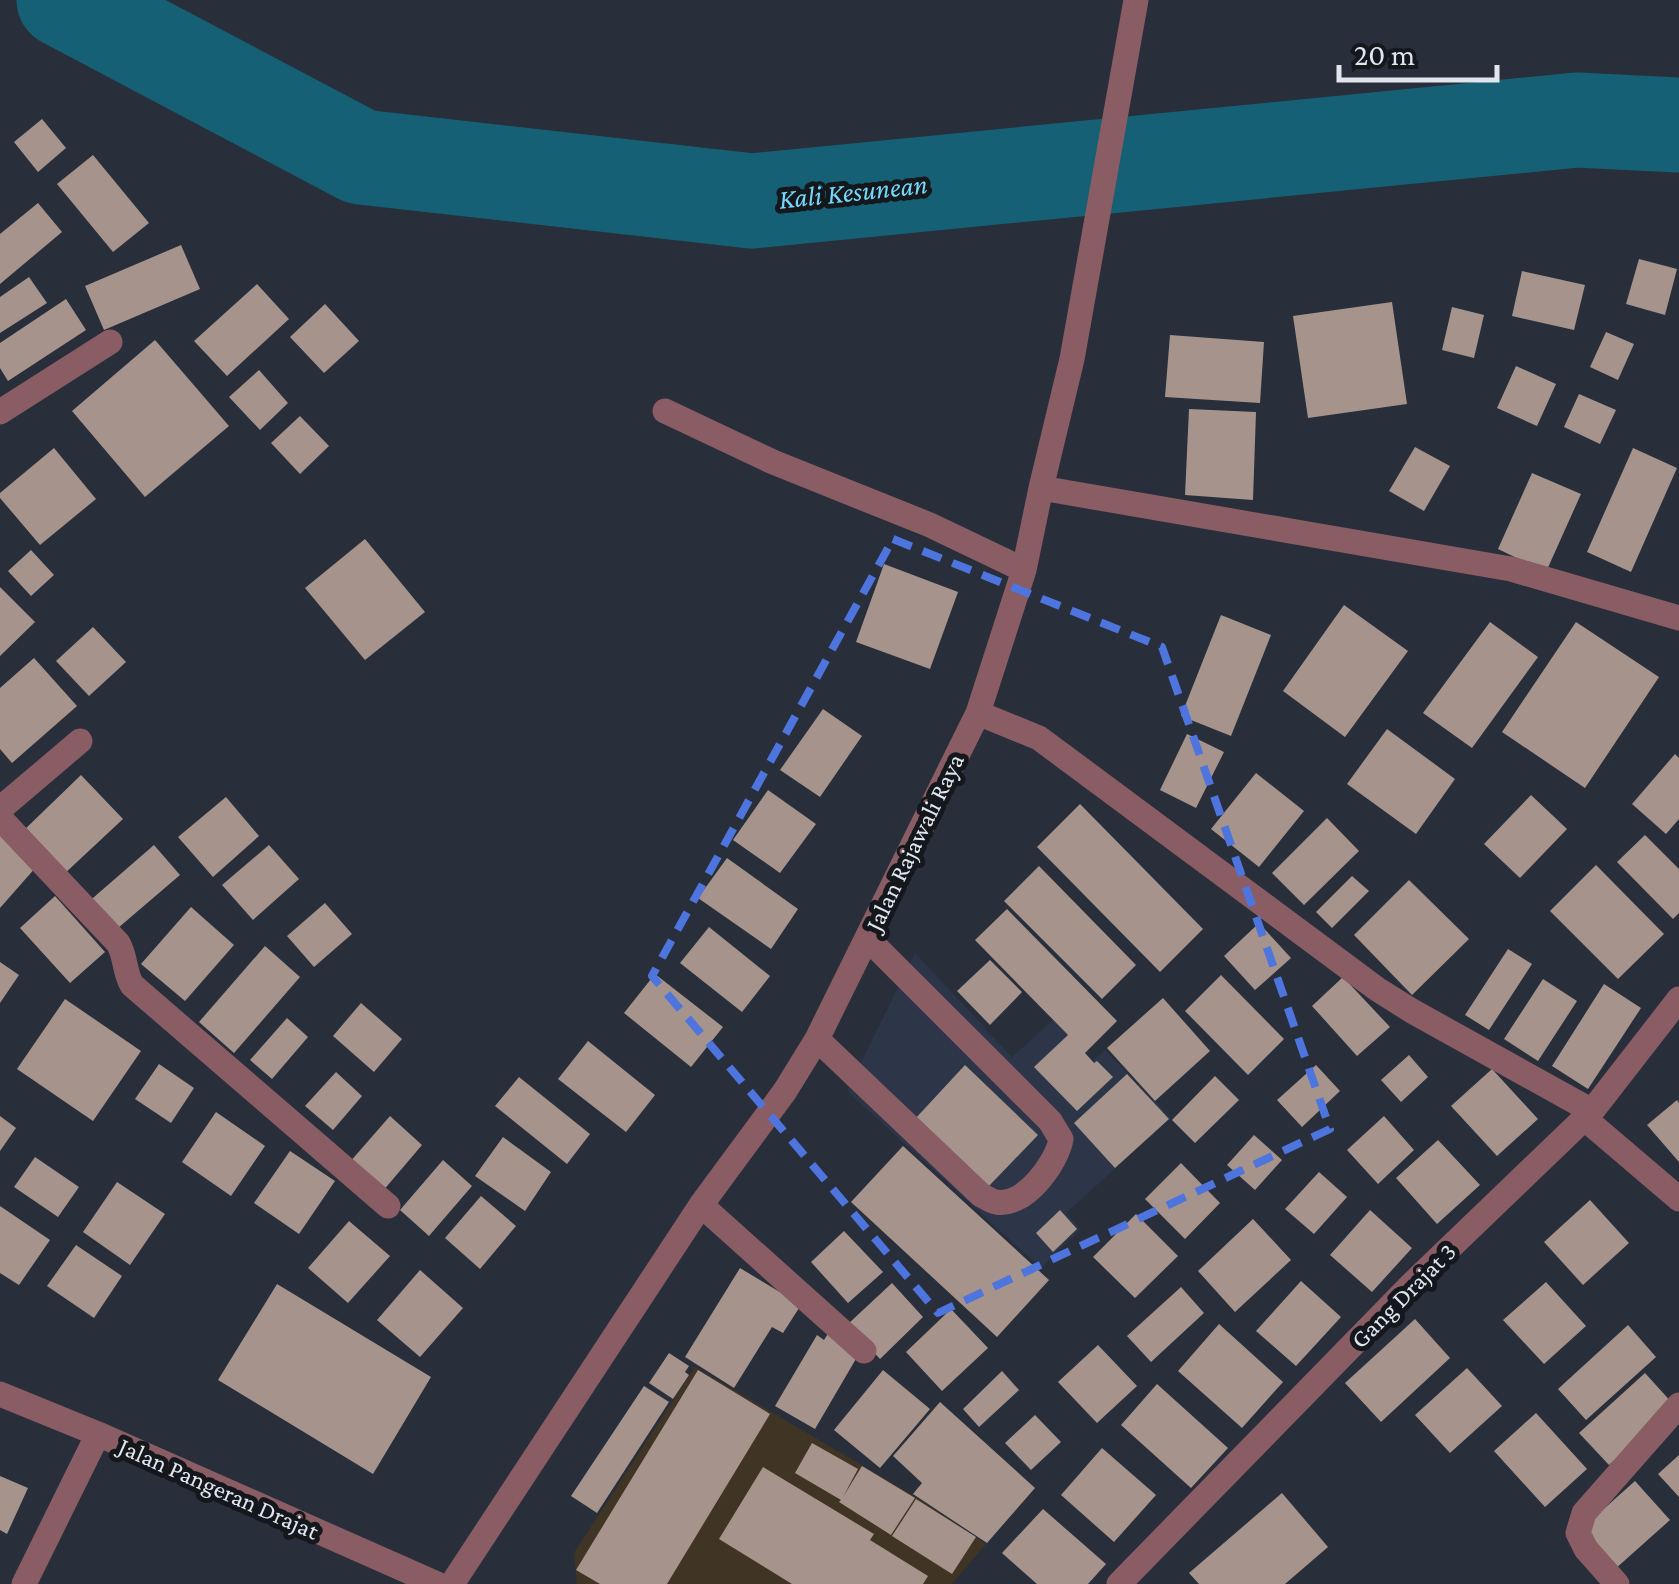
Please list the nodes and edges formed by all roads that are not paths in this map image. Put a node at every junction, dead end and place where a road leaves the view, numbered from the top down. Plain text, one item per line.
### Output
1 (1136, 0) edge
2 (110, 342) dead end
3 (664, 411) dead end
4 (0, 412) edge
5 (1041, 488) junction
6 (1024, 570) junction
7 (1679, 618) edge
8 (978, 713) junction
9 (80, 741) dead end
10 (0, 808) edge
11 (0, 818) edge
12 (867, 938) junction
13 (1679, 999) edge
14 (817, 1039) junction
15 (1588, 1114) junction
16 (1679, 1200) edge
17 (702, 1205) junction
18 (388, 1206) dead end
19 (864, 1350) dead end
20 (0, 1394) edge
21 (1679, 1405) edge
22 (98, 1434) junction
23 (24, 1584) edge
24 (438, 1584) edge
25 (452, 1584) edge
26 (1119, 1584) edge
27 (1617, 1584) edge

1 - 5 street, Jalan Rajawali Raya
2 - 4 street
3 - 6 street
5 - 6 street, Jalan Rajawali Raya
5 - 7 street
6 - 8 street, Jalan Rajawali Raya
8 - 12 street, Jalan Rajawali Raya
8 - 15 street
9 - 10 street
11 - 18 street
12 - 14 street, Jalan Rajawali Raya
12 - 14 street
13 - 15 street, Gang Drajat 3
14 - 17 street, Jalan Rajawali Raya
15 - 16 street
15 - 26 street, Gang Drajat 3
17 - 19 street
17 - 25 street, Jalan Rajawali Raya
20 - 22 street, Jalan Pangeran Drajat
21 - 27 street
22 - 23 street
22 - 24 street, Jalan Pangeran Drajat

